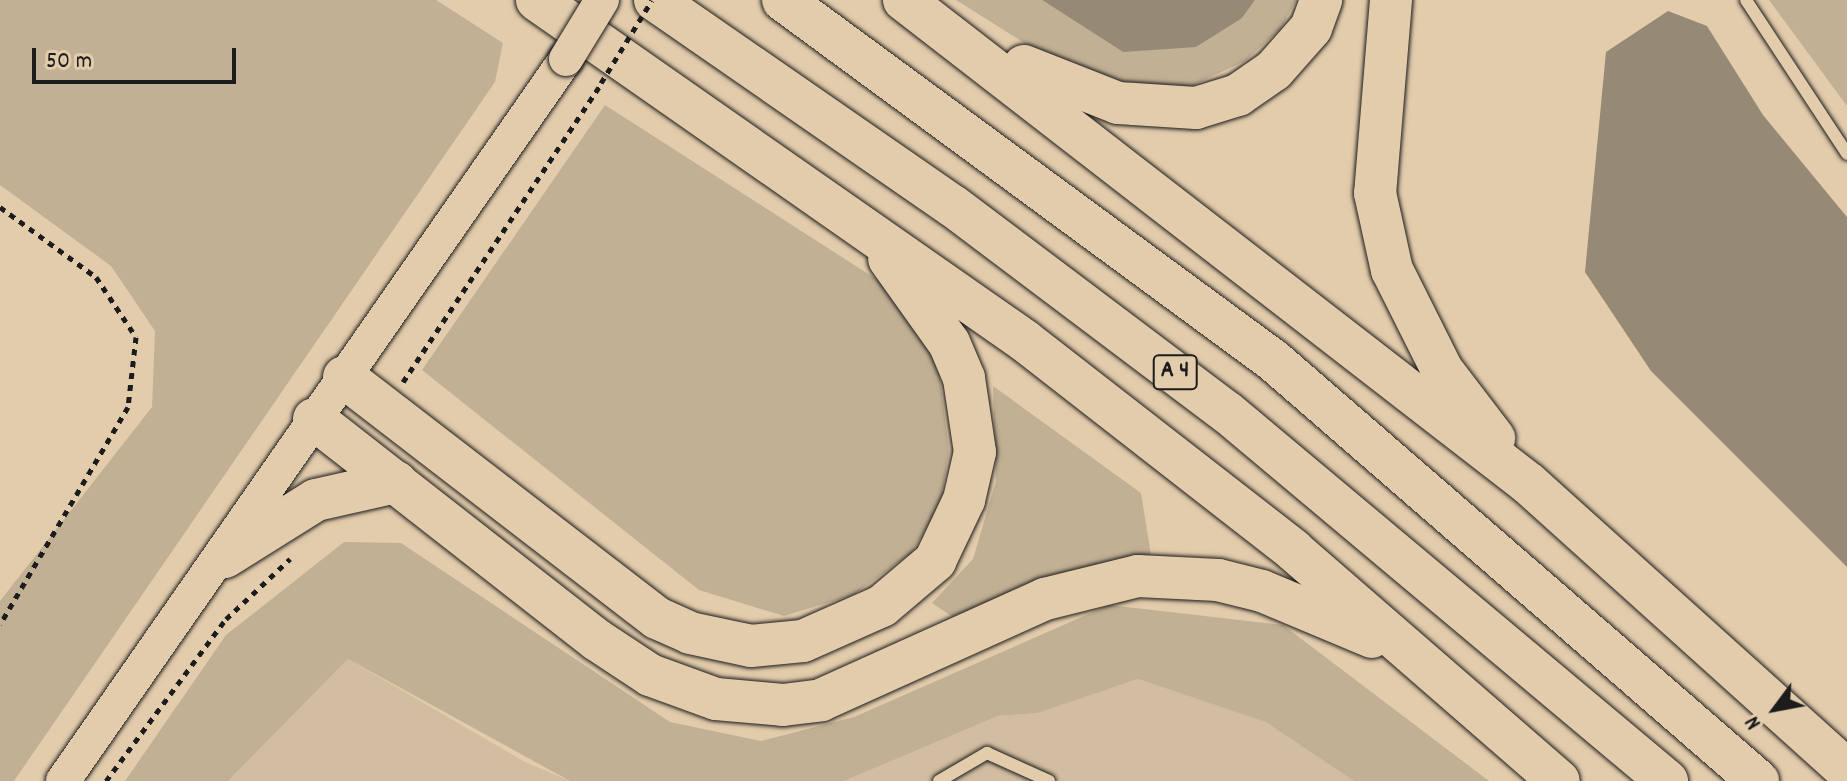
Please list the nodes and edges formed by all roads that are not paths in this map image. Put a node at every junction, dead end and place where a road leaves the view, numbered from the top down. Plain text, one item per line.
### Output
1 (537, 0) edge
2 (602, 0) edge
3 (653, 0) edge
4 (783, 0) edge
5 (904, 0) edge
6 (1321, 0) edge
7 (1391, 0) edge
8 (1746, 0) edge
9 (947, 29) junction
10 (1847, 154) edge
11 (836, 203) junction
12 (344, 377) junction
13 (314, 419) junction
14 (396, 482) junction
15 (1529, 484) junction
16 (225, 557) junction
17 (1409, 654) junction
18 (1847, 770) edge
19 (63, 781) edge
20 (939, 781) edge
21 (1049, 781) edge
22 (1559, 781) edge
23 (1667, 781) edge
24 (1758, 781) edge

1 - 11 highway
2 - 12 main road, bridge
3 - 23 highway, A 4
4 - 24 highway, A 4
5 - 9 highway
6 - 9 highway
7 - 15 highway
8 - 10 lane
9 - 15 highway
11 - 12 highway
11 - 17 highway
12 - 13 main road
13 - 14 highway
13 - 16 main road
14 - 16 highway
14 - 17 highway
15 - 18 highway
16 - 19 main road
17 - 22 highway
20 - 21 lane

